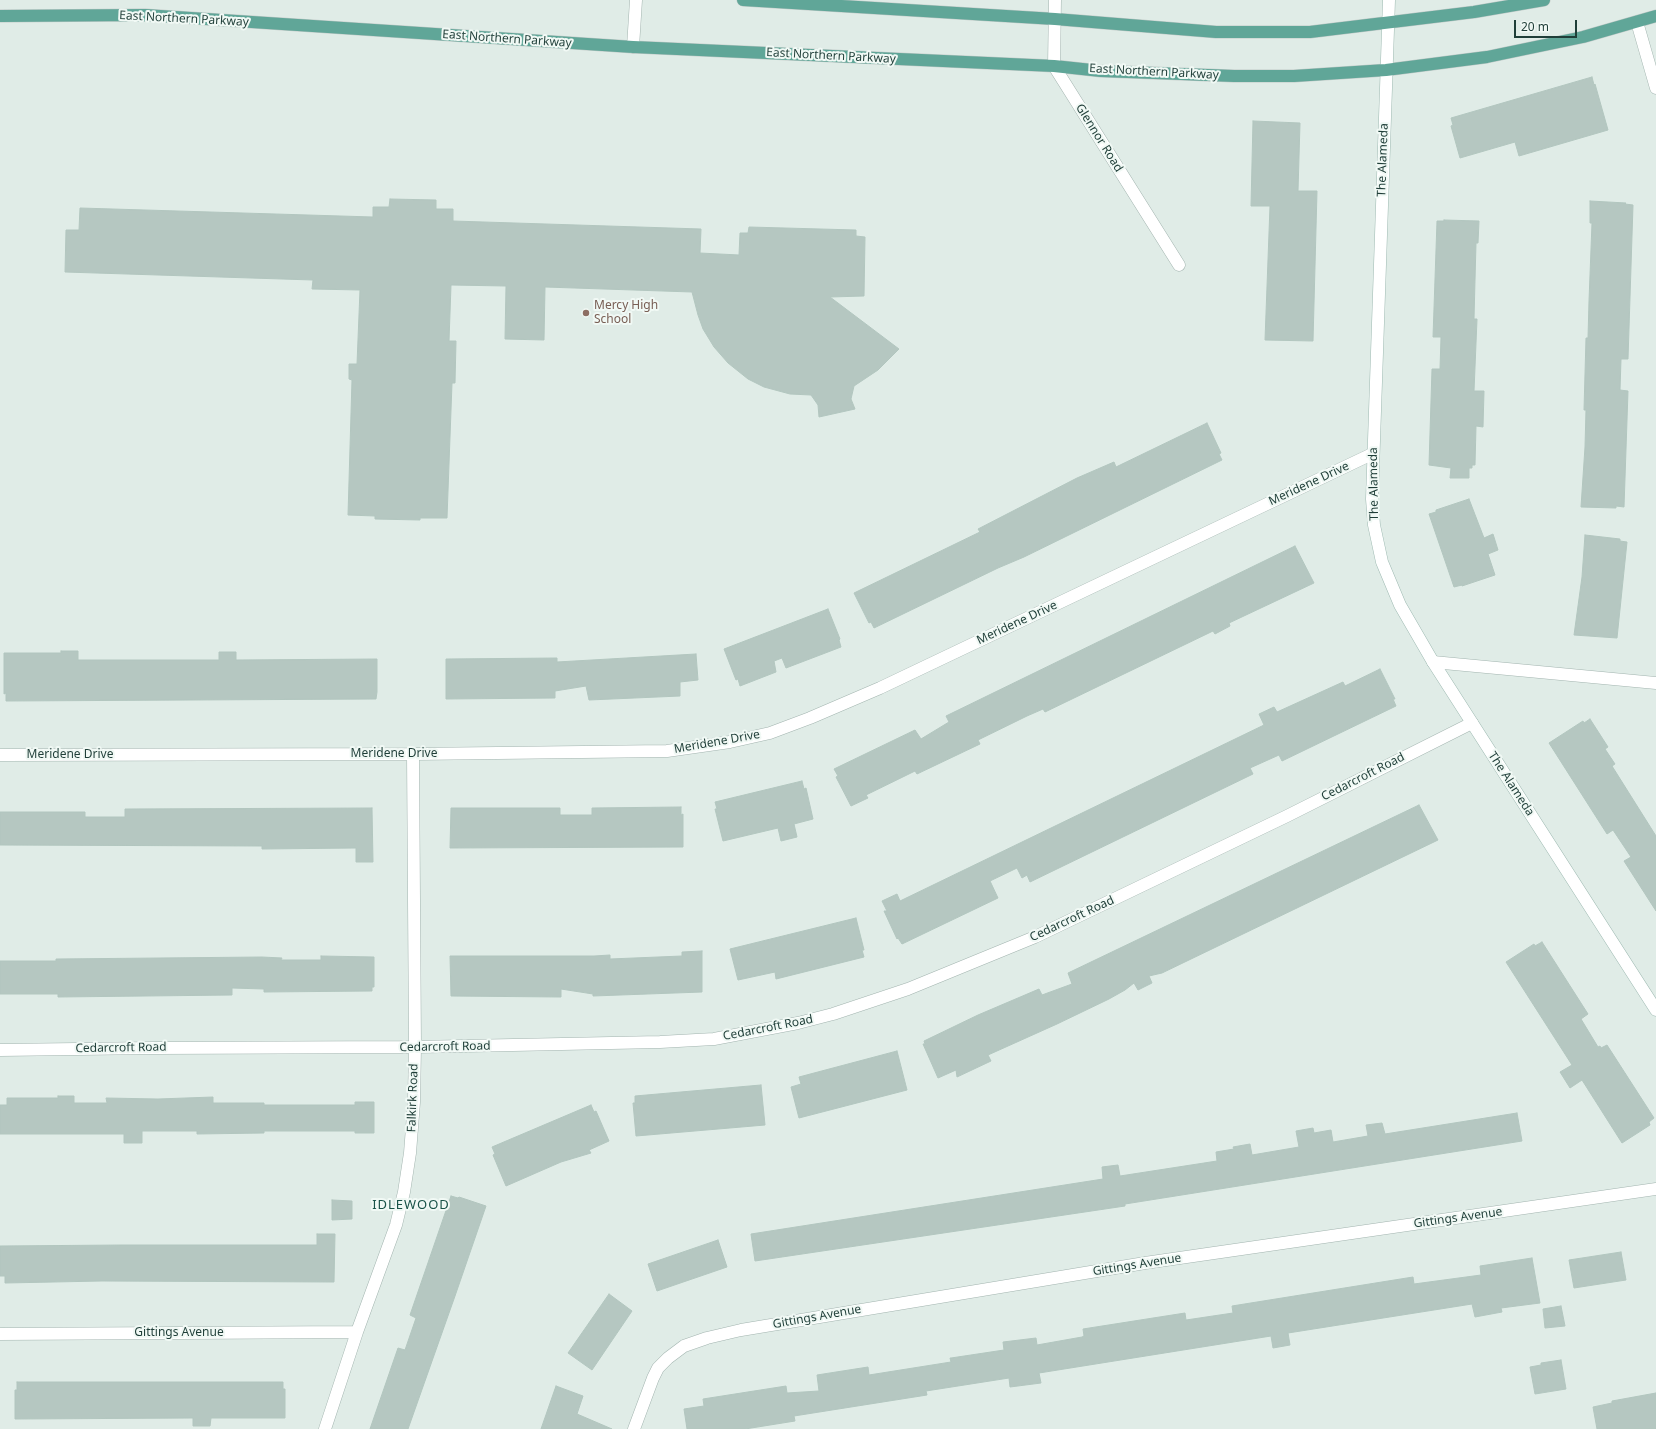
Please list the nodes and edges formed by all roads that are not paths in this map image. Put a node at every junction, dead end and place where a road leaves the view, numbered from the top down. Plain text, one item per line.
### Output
1 (636, 0) edge
2 (743, 0) edge
3 (1055, 0) edge
4 (1389, 0) edge
5 (1544, 0) edge
6 (0, 16) edge
7 (1656, 16) edge
8 (1055, 19) junction
9 (1637, 22) junction
10 (1388, 23) junction
11 (633, 47) junction
12 (1054, 66) junction
13 (1386, 70) junction
14 (1656, 88) edge
15 (1179, 265) dead end
16 (1372, 454) junction
17 (1433, 662) junction
18 (1656, 683) edge
19 (1472, 723) junction
20 (413, 754) junction
21 (0, 755) edge
22 (1656, 1010) edge
23 (415, 1047) junction
24 (0, 1050) edge
25 (1656, 1189) edge
26 (358, 1332) junction
27 (0, 1334) edge
28 (325, 1429) edge
29 (634, 1429) edge

1 - 11 street
2 - 8 main road
3 - 8 street
4 - 10 street, The Alameda
5 - 10 main road
6 - 11 main road, East Northern Parkway
7 - 9 main road, East Northern Parkway
8 - 10 main road
8 - 12 street
9 - 13 main road, East Northern Parkway
9 - 14 street
10 - 13 street, The Alameda
11 - 12 main road, East Northern Parkway
12 - 13 main road, East Northern Parkway
12 - 15 street, Glennor Road
13 - 16 street, The Alameda
16 - 17 street, The Alameda
16 - 20 street, Meridene Drive
17 - 18 street
17 - 19 street, The Alameda
19 - 22 street, The Alameda
19 - 23 street, Cedarcroft Road
20 - 21 street, Meridene Drive
20 - 23 street, Falkirk Road
23 - 24 street, Cedarcroft Road
23 - 26 street, Falkirk Road
25 - 29 street, Gittings Avenue
26 - 27 street, Gittings Avenue
26 - 28 street, Falkirk Road

